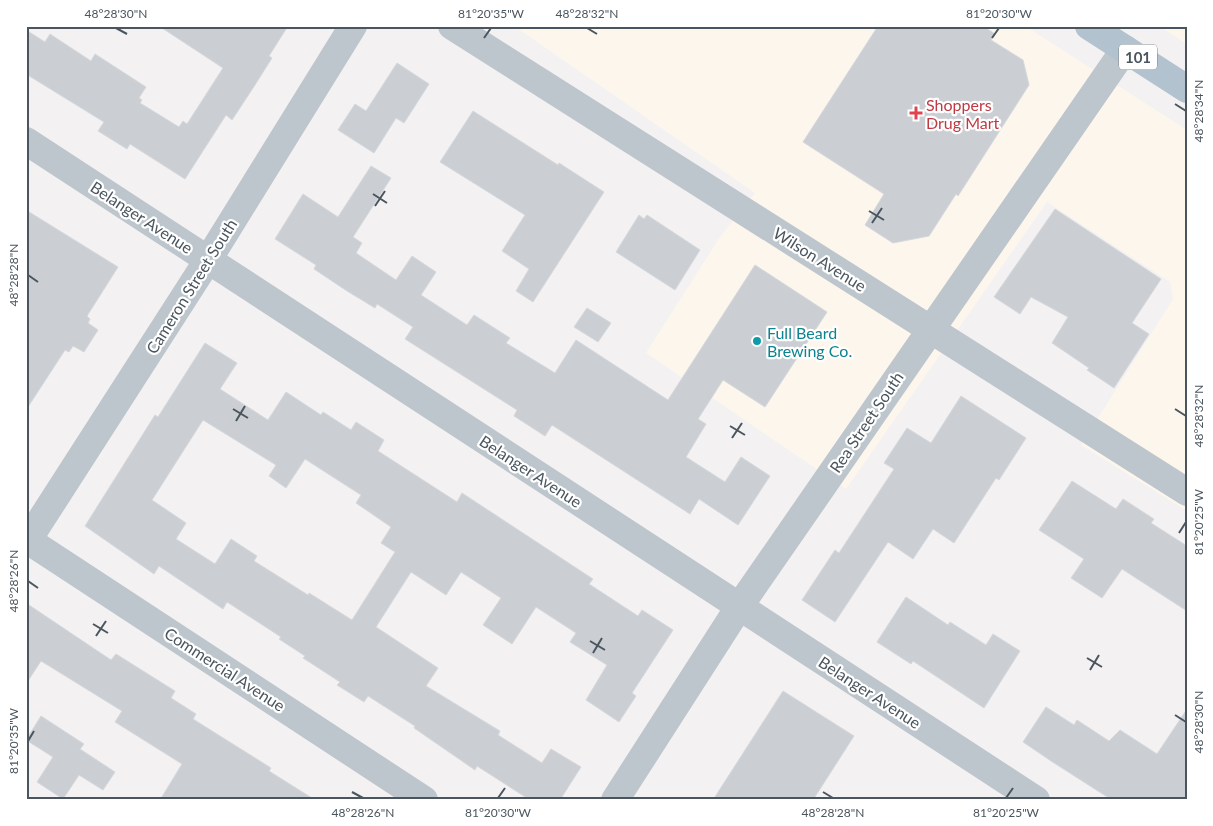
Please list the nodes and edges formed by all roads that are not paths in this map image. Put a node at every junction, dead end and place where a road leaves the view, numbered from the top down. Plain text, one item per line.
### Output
1 (353, 26) edge
2 (452, 26) edge
3 (1089, 26) edge
4 (1125, 49) junction
5 (1187, 89) edge
6 (26, 141) edge
7 (208, 260) junction
8 (930, 328) junction
9 (1187, 492) edge
10 (27, 541) edge
11 (739, 607) junction
12 (424, 800) edge
13 (615, 800) edge
14 (1036, 800) edge

1 - 7 street, Cameron Street South
2 - 8 street, Wilson Avenue
3 - 4 main road, 101
4 - 5 main road, 101
4 - 8 street, Rea Street South
6 - 7 street, Belanger Avenue
7 - 10 street, Cameron Street South
7 - 11 street, Belanger Avenue
8 - 9 street, Wilson Avenue
8 - 11 street, Rea Street South
10 - 12 street, Commercial Avenue
11 - 13 street, Rea Street South
11 - 14 street, Belanger Avenue

